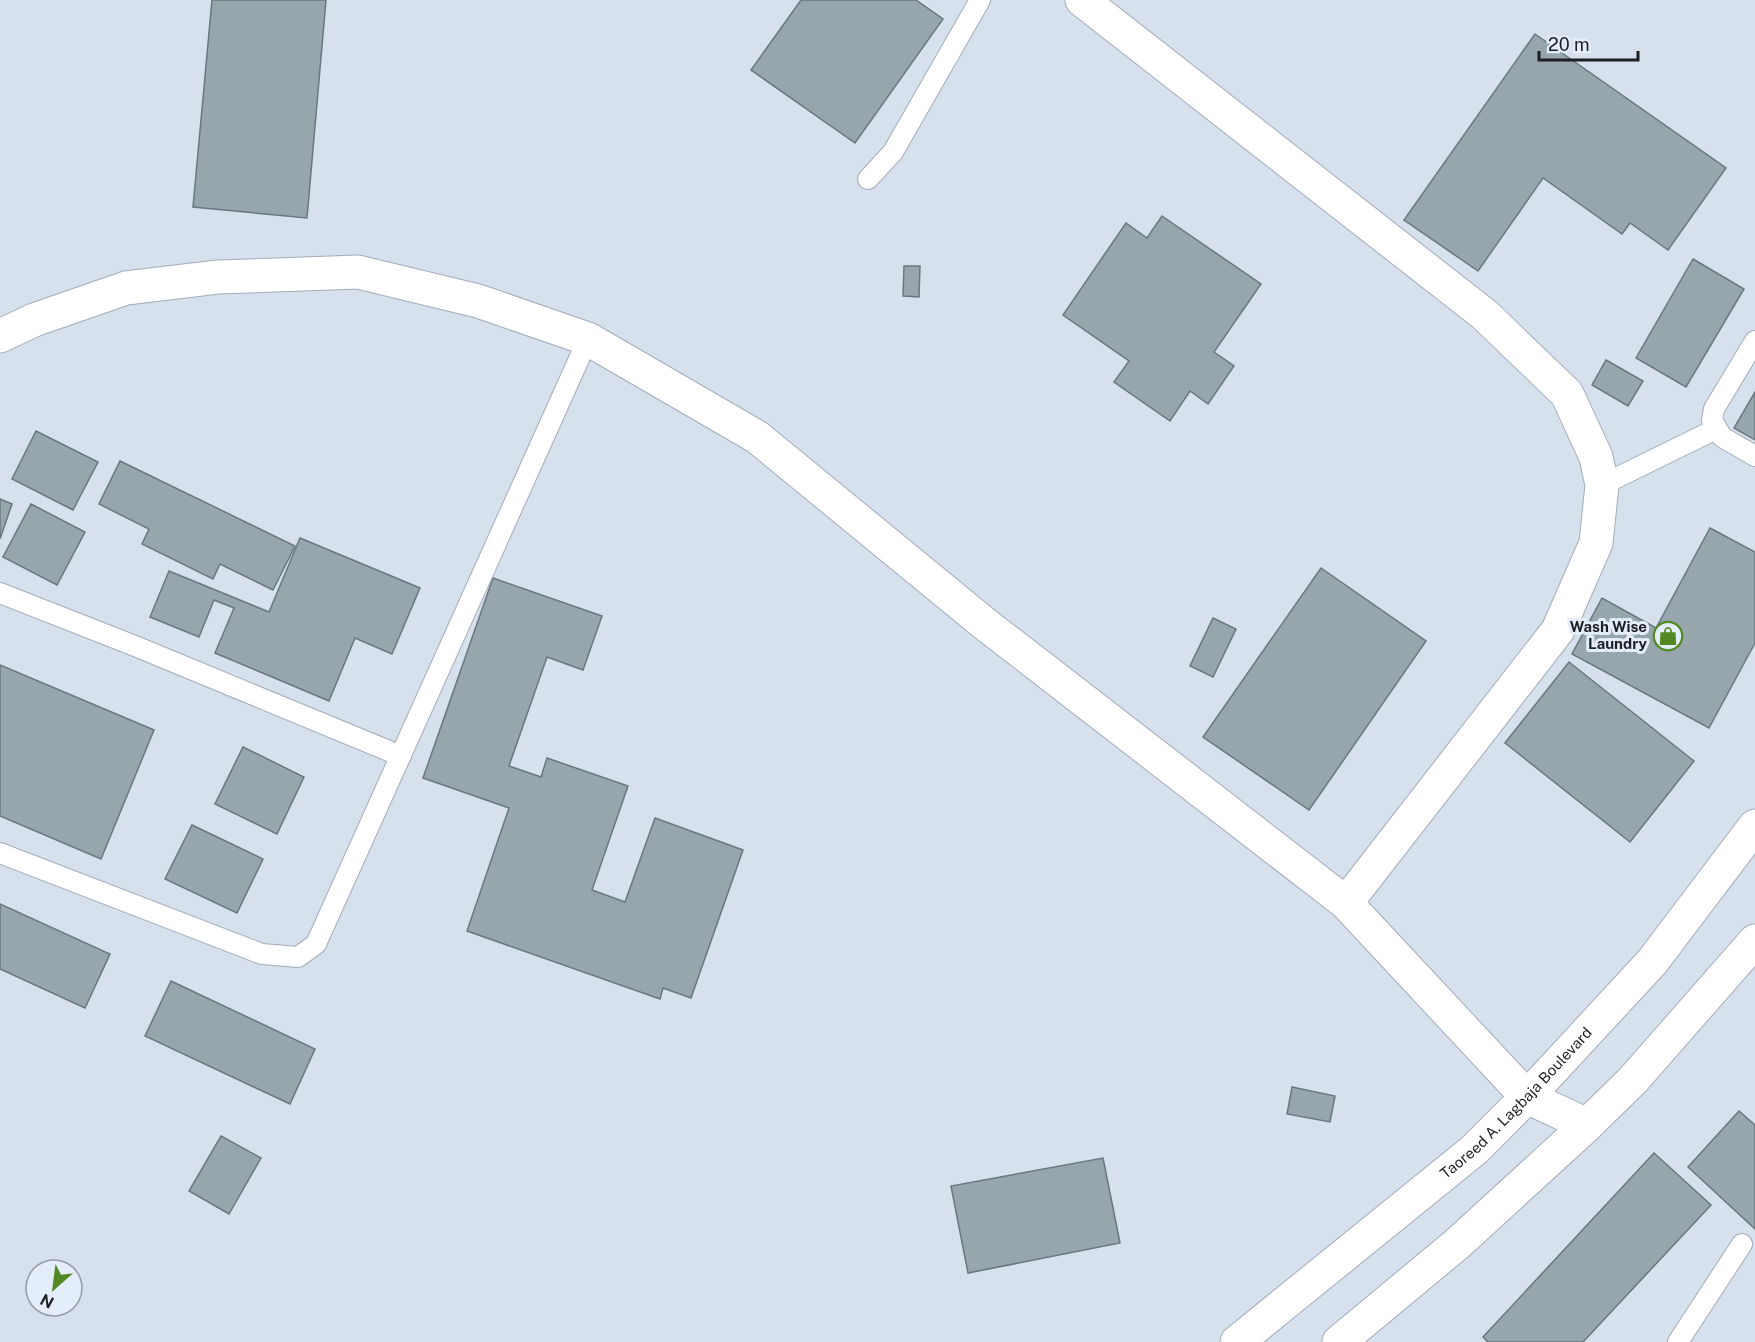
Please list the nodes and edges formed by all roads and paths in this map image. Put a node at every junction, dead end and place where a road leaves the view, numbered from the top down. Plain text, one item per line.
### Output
1 (980, 0) edge
2 (1082, 0) edge
3 (868, 179) dead end
4 (0, 336) edge
5 (588, 339) junction
6 (1755, 341) edge
7 (1716, 429) junction
8 (1755, 456) edge
9 (1602, 485) junction
10 (0, 593) edge
11 (401, 756) junction
12 (1755, 826) edge
13 (0, 853) edge
14 (1346, 903) junction
15 (1755, 941) edge
16 (1527, 1097) junction
17 (1587, 1125) junction
18 (1742, 1244) dead end
19 (1237, 1342) edge
20 (1339, 1342) edge
21 (1678, 1342) edge

1 - 3 lane
2 - 9 street
4 - 5 street
5 - 11 lane
5 - 14 street
6 - 7 lane
7 - 8 lane
7 - 9 lane
9 - 14 street
10 - 11 lane
11 - 13 lane
12 - 16 street, Taoreed A. Lagbaja Boulevard
14 - 16 street
15 - 17 street
16 - 17 street
16 - 19 street, Taoreed A. Lagbaja Boulevard
17 - 20 street
18 - 21 lane

